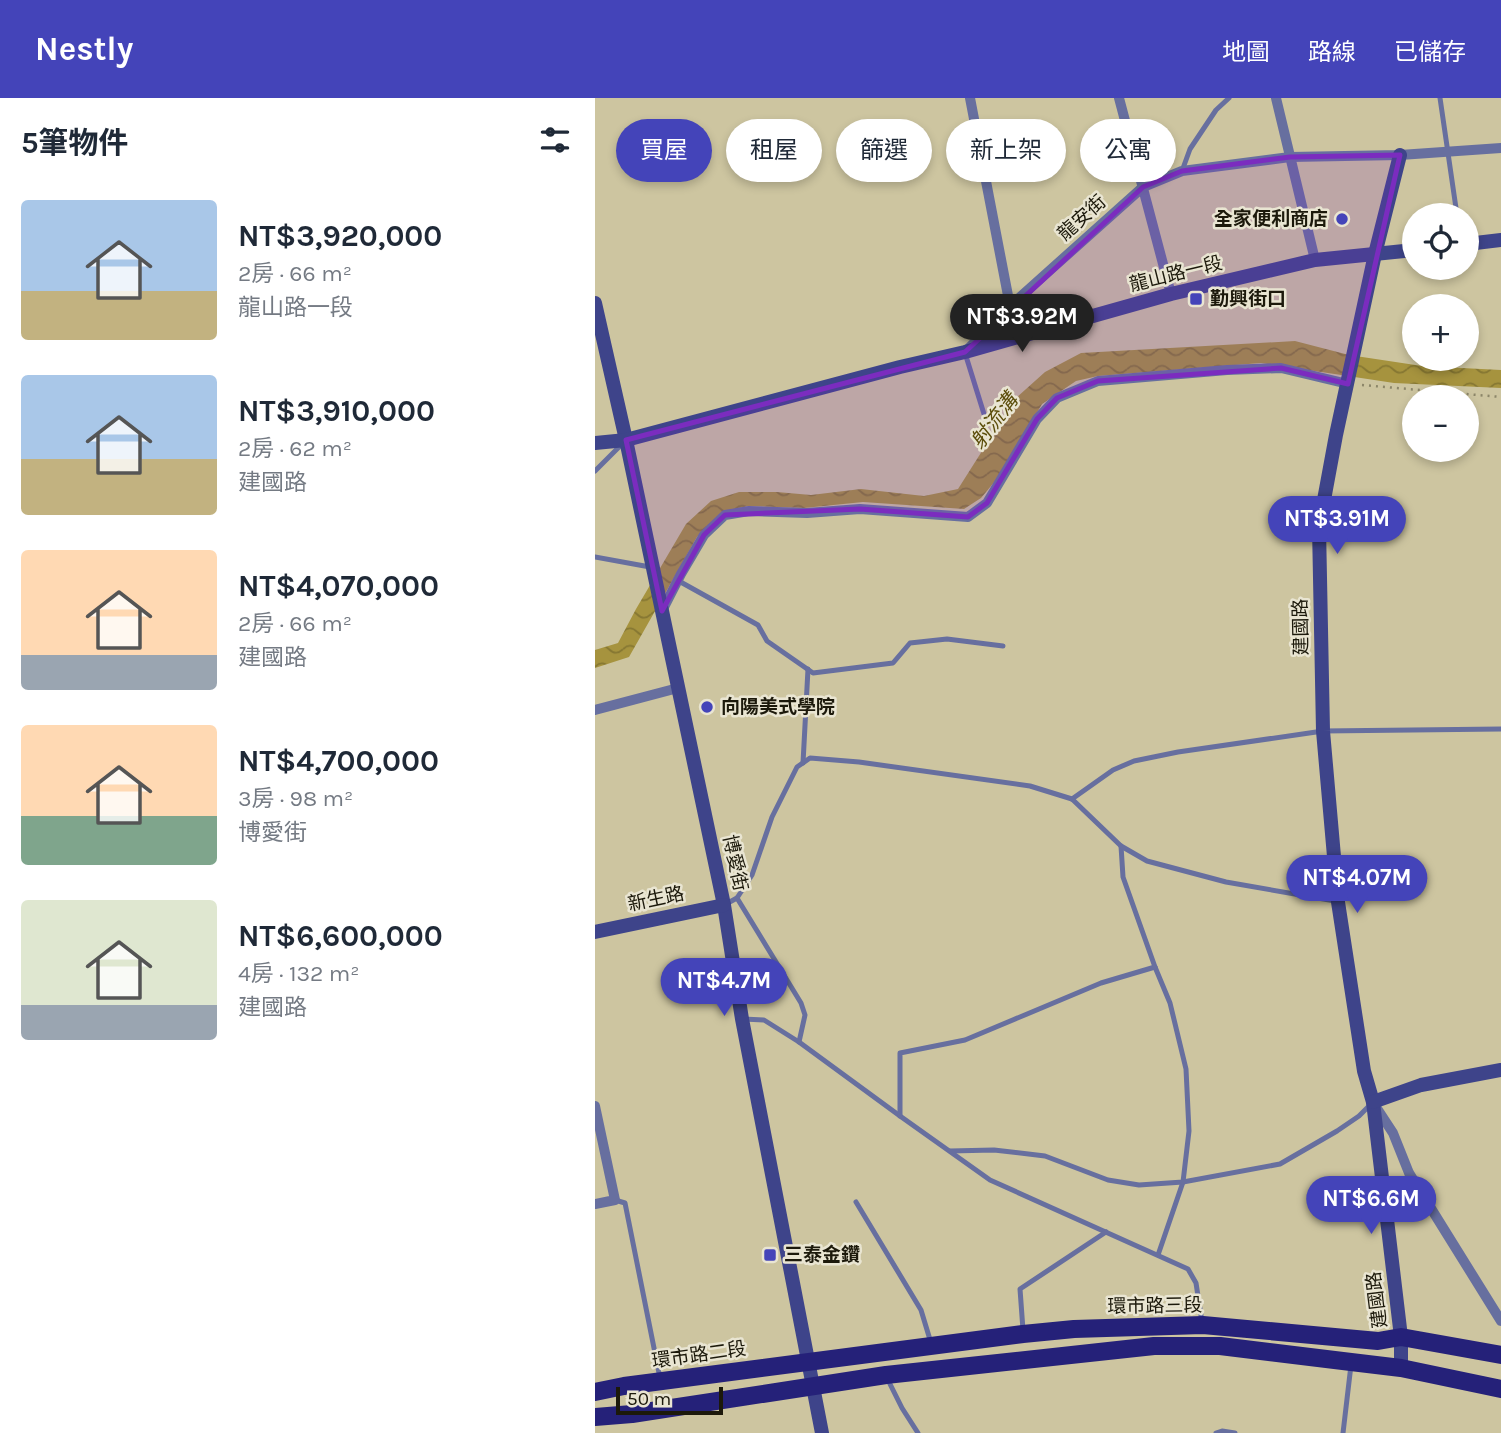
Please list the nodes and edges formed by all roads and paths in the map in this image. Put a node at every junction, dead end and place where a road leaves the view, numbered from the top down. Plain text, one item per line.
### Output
1 (970, 98) edge
2 (1119, 98) edge
3 (1229, 98) edge
4 (1276, 98) edge
5 (1440, 98) edge
6 (1501, 148) edge
7 (1447, 152) junction
8 (1400, 155) junction
9 (1290, 157) junction
10 (1182, 171) junction
11 (1143, 187) junction
12 (1455, 203) edge
13 (1501, 240) edge
14 (1479, 243) edge
15 (1402, 251) edge
16 (1375, 254) junction
17 (1315, 260) junction
18 (1171, 294) junction
19 (595, 303) edge
20 (1010, 306) junction
21 (965, 352) junction
22 (1348, 382) junction
23 (1501, 397) edge
24 (984, 414) dead end
25 (626, 440) junction
26 (595, 443) edge
27 (595, 471) edge
28 (595, 557) edge
29 (653, 567) junction
30 (677, 580) junction
31 (659, 597) junction
32 (1003, 646) dead end
33 (808, 669) junction
34 (678, 688) junction
35 (595, 710) edge
36 (1501, 729) edge
37 (1323, 731) junction
38 (803, 763) junction
39 (1072, 799) junction
40 (1121, 846) junction
41 (731, 902) junction
42 (1338, 902) junction
43 (595, 932) edge
44 (1155, 967) junction
45 (742, 1019) junction
46 (799, 1042) junction
47 (1501, 1070) edge
48 (1373, 1102) junction
49 (595, 1106) edge
50 (900, 1116) junction
51 (950, 1152) junction
52 (1183, 1182) junction
53 (615, 1200) junction
54 (856, 1202) dead end
55 (595, 1204) edge
56 (1106, 1232) junction
57 (1158, 1255) junction
58 (1501, 1321) edge
59 (1203, 1325) junction
60 (1023, 1334) junction
61 (1401, 1337) junction
62 (932, 1346) junction
63 (1501, 1355) edge
64 (809, 1361) junction
65 (1351, 1362) junction
66 (1401, 1368) junction
67 (886, 1375) junction
68 (661, 1381) junction
69 (813, 1386) junction
70 (1501, 1389) edge
71 (595, 1392) edge
72 (595, 1417) edge
73 (822, 1433) edge
74 (918, 1433) edge
75 (1216, 1433) edge
76 (1235, 1433) edge
77 (1343, 1433) edge

1 - 20 street
2 - 11 street
3 - 10 lane
4 - 9 street
5 - 7 lane
6 - 7 street, 龍安街
7 - 8 street, 龍安街
7 - 12 lane
8 - 9 street, 龍安街
8 - 16 street, 建國路
9 - 10 street, 龍安街
9 - 17 street
10 - 11 street, 龍安街
11 - 18 street
11 - 20 street, 龍安街
13 - 14 street
15 - 16 street, 龍山路一段
16 - 17 street, 龍山路一段
16 - 22 street, 建國路
17 - 18 street, 龍山路一段
18 - 21 street, 龍山路一段
19 - 25 street, 博愛街
20 - 21 street, 龍安街
21 - 24 lane
21 - 25 street, 龍山路一段
22 - 23 path
22 - 30 street
22 - 37 street, 建國路
25 - 26 street, 龍山路一段
25 - 27 lane
25 - 29 street, 博愛街
28 - 29 lane
29 - 31 street, 博愛街
30 - 31 street
30 - 33 lane
31 - 34 street, 博愛街
32 - 33 lane
33 - 38 lane
34 - 35 street
34 - 41 street, 博愛街
36 - 37 lane
37 - 39 lane
37 - 42 street, 建國路
38 - 39 lane
38 - 41 lane
39 - 40 lane
40 - 42 lane
40 - 44 lane
41 - 43 street, 新生路
41 - 45 street, 博愛街
41 - 46 lane
42 - 48 street, 建國路
44 - 50 lane
44 - 52 lane
45 - 46 lane
45 - 64 street, 博愛街
46 - 50 lane
47 - 48 street
48 - 52 lane
48 - 58 street, 建國路
48 - 61 street, 建國路
49 - 53 street
50 - 51 lane
51 - 52 lane
51 - 56 lane
52 - 57 lane
53 - 55 street
53 - 68 lane
54 - 62 lane
56 - 57 lane
56 - 60 lane
57 - 59 lane
59 - 60 main road, 環市路三段
59 - 61 main road, 環市路三段
60 - 62 main road, 環市路三段
61 - 63 main road, 環市路三段
61 - 66 street, 建國路
62 - 64 main road, 環市路三段
64 - 68 main road, 環市路二段
64 - 69 street, 博愛街
65 - 66 main road, 環市路三段
65 - 67 main road, 環市路三段
65 - 77 lane
66 - 70 main road, 環市路三段
67 - 69 main road, 環市路三段
67 - 74 lane
68 - 71 main road, 環市路二段
69 - 72 main road
69 - 73 street, 博愛街
75 - 76 lane

